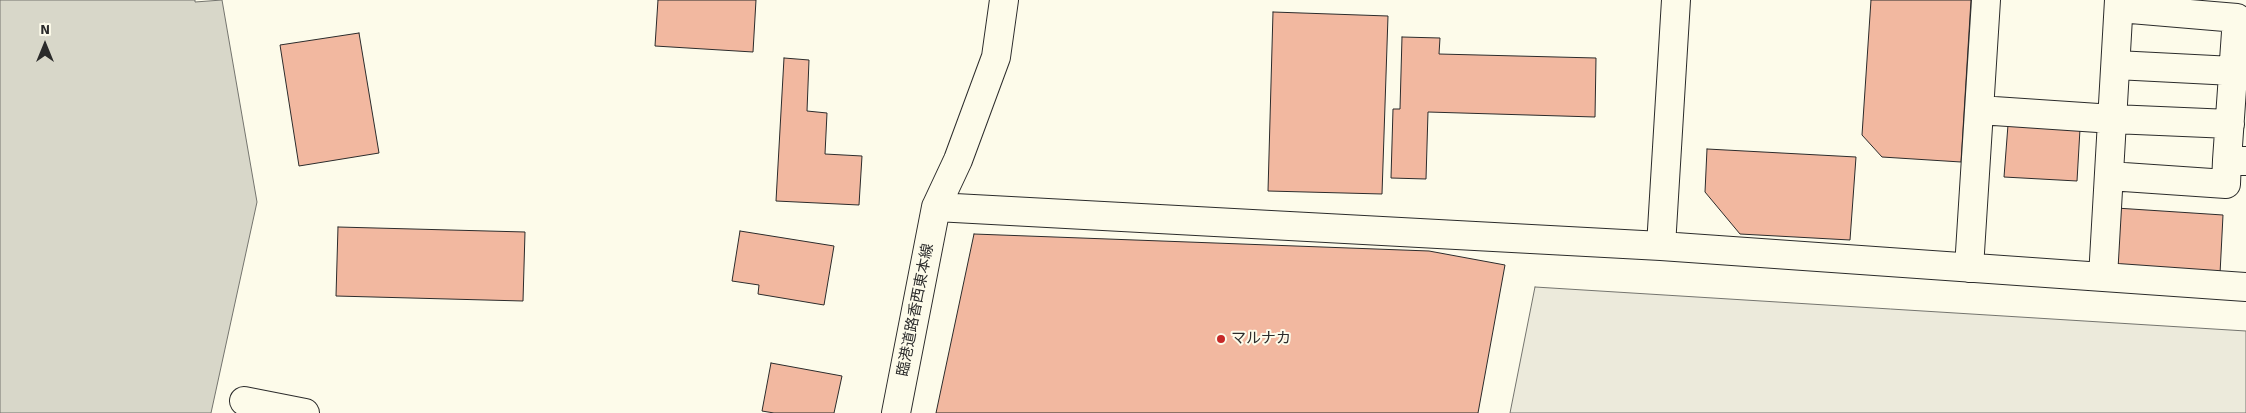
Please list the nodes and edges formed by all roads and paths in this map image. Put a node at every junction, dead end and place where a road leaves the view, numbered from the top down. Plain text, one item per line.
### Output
1 (1004, 0) edge
2 (1676, 0) edge
3 (1986, 0) edge
4 (2119, 4) edge
5 (2116, 65) junction
6 (2233, 72) junction
7 (1979, 110) junction
8 (2113, 119) junction
9 (2230, 124) junction
10 (2236, 161) edge
11 (2109, 176) junction
12 (936, 207) junction
13 (1661, 246) junction
14 (1969, 268) junction
15 (2103, 277) junction
16 (2246, 287) edge
17 (244, 401) dead end
18 (305, 413) edge
19 (896, 413) edge

1 - 12 street, 臨港道路香西東本線
2 - 13 street
3 - 7 street
4 - 5 street
4 - 6 street
5 - 6 street
5 - 8 street
6 - 9 street
7 - 8 street
7 - 14 street
8 - 9 street
8 - 11 street
9 - 10 street
10 - 11 street
11 - 15 street
12 - 13 street
12 - 19 street, 臨港道路香西東本線
13 - 14 street
14 - 15 street
15 - 16 street
17 - 18 street

